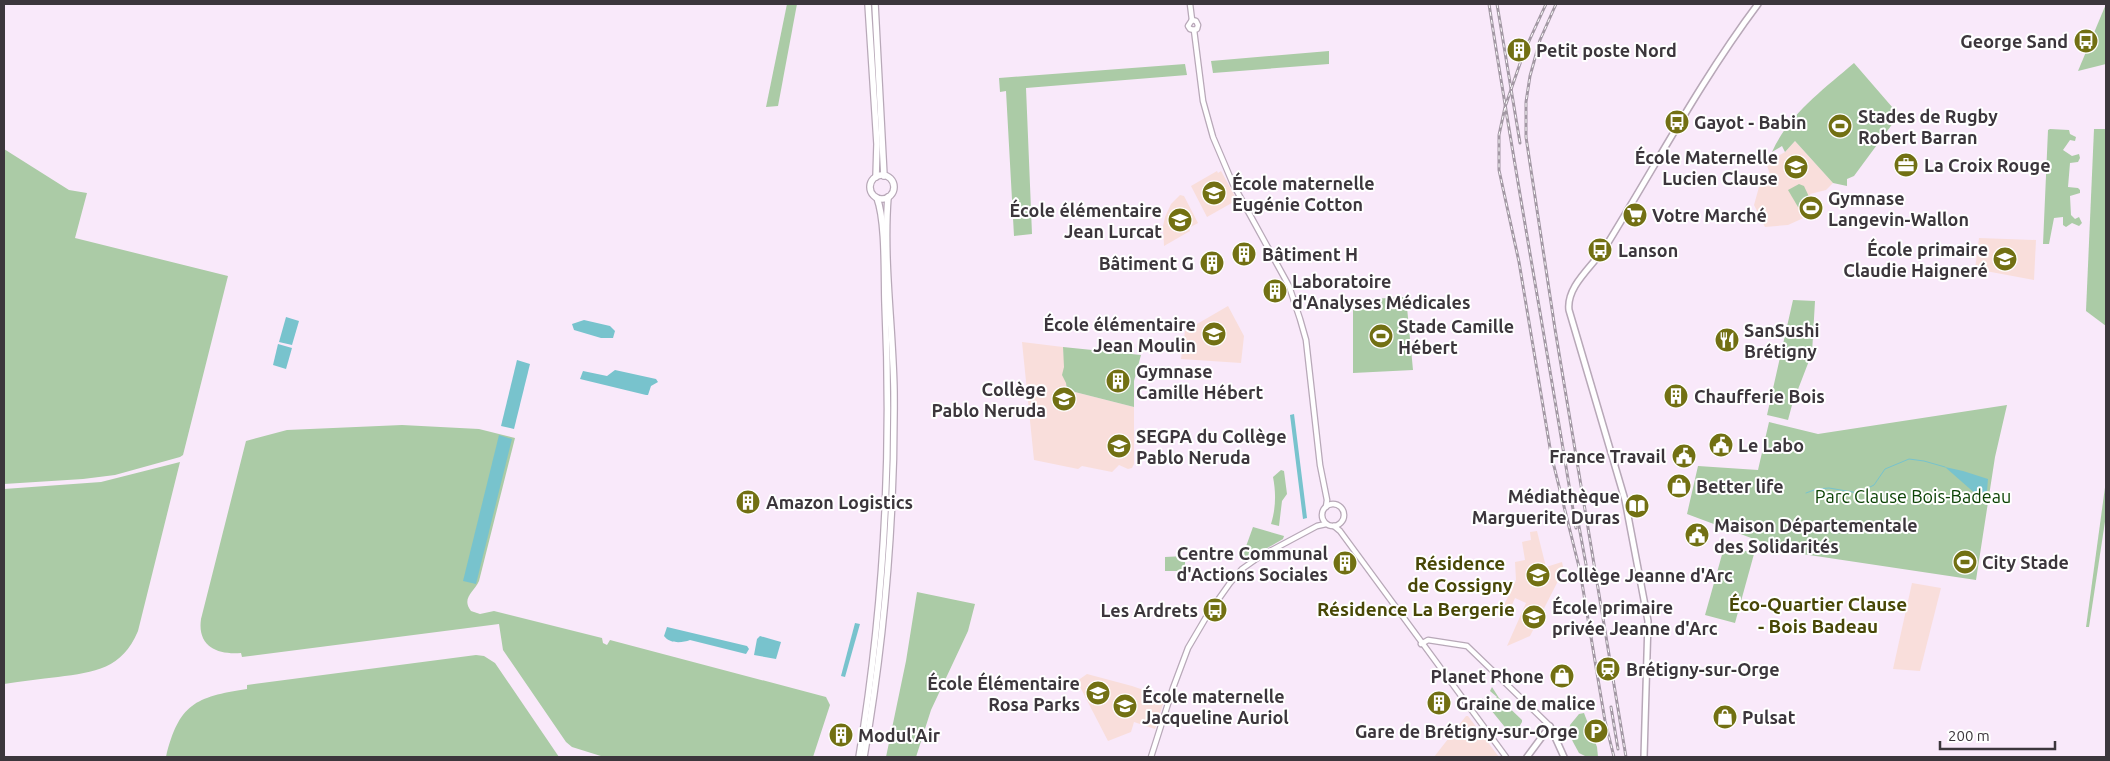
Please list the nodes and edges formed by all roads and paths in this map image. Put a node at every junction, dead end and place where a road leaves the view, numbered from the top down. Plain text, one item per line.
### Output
1 (868, 4) edge
2 (875, 4) edge
3 (1190, 4) edge
4 (1758, 4) edge
5 (884, 176) junction
6 (876, 177) junction
7 (877, 198) junction
8 (888, 198) junction
9 (1329, 506) junction
10 (1322, 518) junction
11 (1326, 524) junction
12 (1337, 525) junction
13 (1317, 526) junction
14 (1422, 644) junction
15 (1550, 726) junction
16 (859, 757) edge
17 (865, 757) edge
18 (1151, 757) edge
19 (1506, 757) edge
20 (1527, 757) edge
21 (1564, 757) edge
22 (1644, 757) edge

1 - 6 main road
2 - 5 main road
3 - 9 street
4 - 22 main road
5 - 6 main road
5 - 8 main road
6 - 7 main road
7 - 8 main road
7 - 16 main road
8 - 17 main road
9 - 10 street
9 - 12 street
10 - 11 street
10 - 13 street
11 - 12 street
11 - 13 street
12 - 14 street
13 - 18 street
14 - 15 street
14 - 19 street
15 - 20 main road
15 - 21 main road

